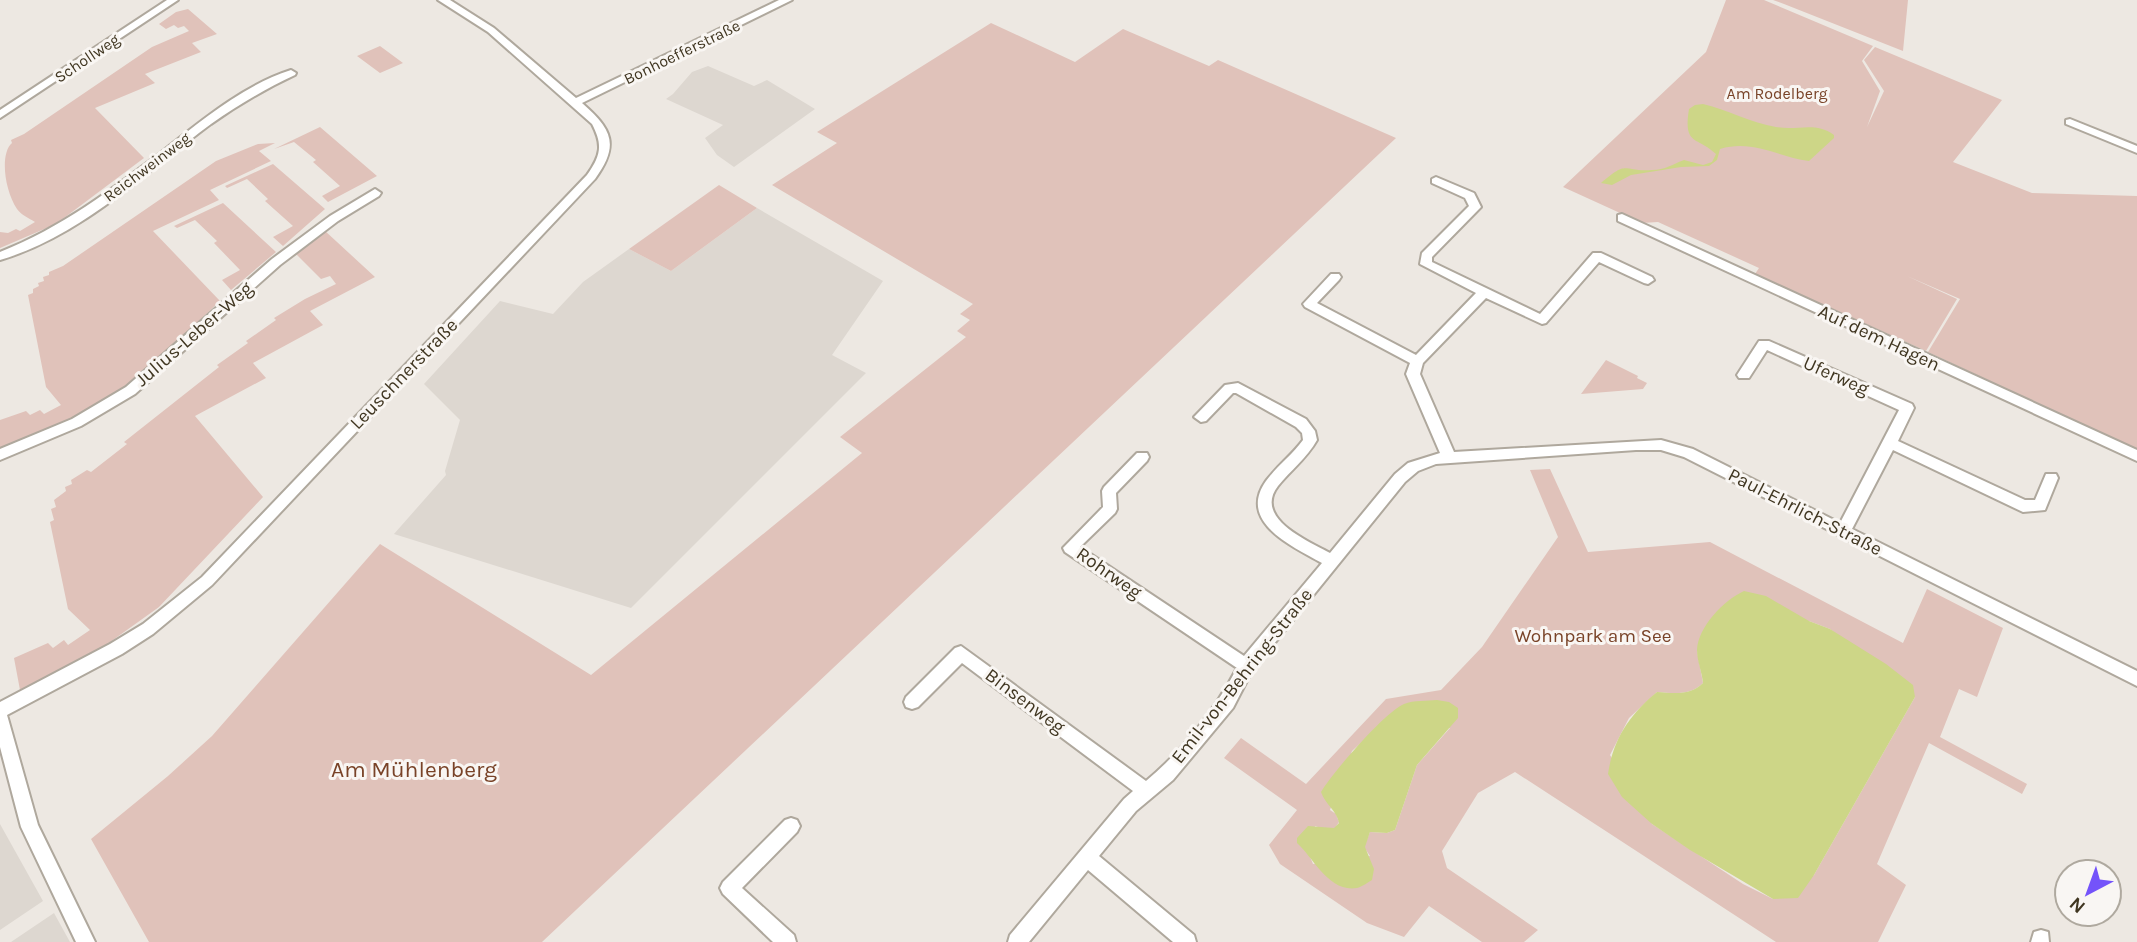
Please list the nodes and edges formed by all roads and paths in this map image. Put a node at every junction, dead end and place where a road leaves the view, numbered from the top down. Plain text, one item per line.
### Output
1 (173, 0) edge
2 (443, 0) edge
3 (787, 0) edge
4 (291, 73) dead end
5 (576, 102) junction
6 (0, 115) edge
7 (2070, 122) dead end
8 (2137, 150) edge
9 (1436, 181) dead end
10 (375, 194) dead end
11 (1622, 218) dead end
12 (0, 256) edge
13 (1335, 277) dead end
14 (1648, 279) dead end
15 (1484, 292) junction
16 (1417, 361) junction
17 (1744, 375) dead end
18 (1201, 417) dead end
19 (1890, 443) junction
20 (0, 455) edge
21 (2137, 456) edge
22 (1142, 457) dead end
23 (1449, 457) junction
24 (2051, 478) dead end
25 (1844, 530) junction
26 (1332, 561) junction
27 (1246, 666) junction
28 (2137, 679) edge
29 (912, 702) dead end
30 (0, 710) edge
31 (0, 717) edge
32 (1145, 790) junction
33 (791, 826) dead end
34 (1087, 858) junction
35 (86, 942) edge
36 (787, 942) edge
37 (1017, 942) edge
38 (1187, 942) edge

1 - 6 street, Schollweg
2 - 5 street, Leuschnerstraße
3 - 5 street, Bonhoefferstraße
4 - 12 street, Reichweinweg
5 - 30 street, Leuschnerstraße
7 - 8 street
9 - 15 street
10 - 20 street, Julius-Leber-Weg
11 - 21 street, Auf dem Hagen
13 - 16 street
14 - 15 street
15 - 16 street
16 - 23 street
17 - 19 street, Uferweg
18 - 26 street
19 - 24 street
19 - 25 street, Uferweg
22 - 27 street, Rohrweg
23 - 25 street, Paul-Ehrlich-Straße
23 - 26 street, Emil-von-Behring-Straße
25 - 28 street, Paul-Ehrlich-Straße
26 - 27 street, Emil-von-Behring-Straße
27 - 32 street, Emil-von-Behring-Straße
29 - 32 street, Binsenweg
31 - 35 street
32 - 34 street, Emil-von-Behring-Straße
33 - 36 street
34 - 37 street, Emil-von-Behring-Straße
34 - 38 street

